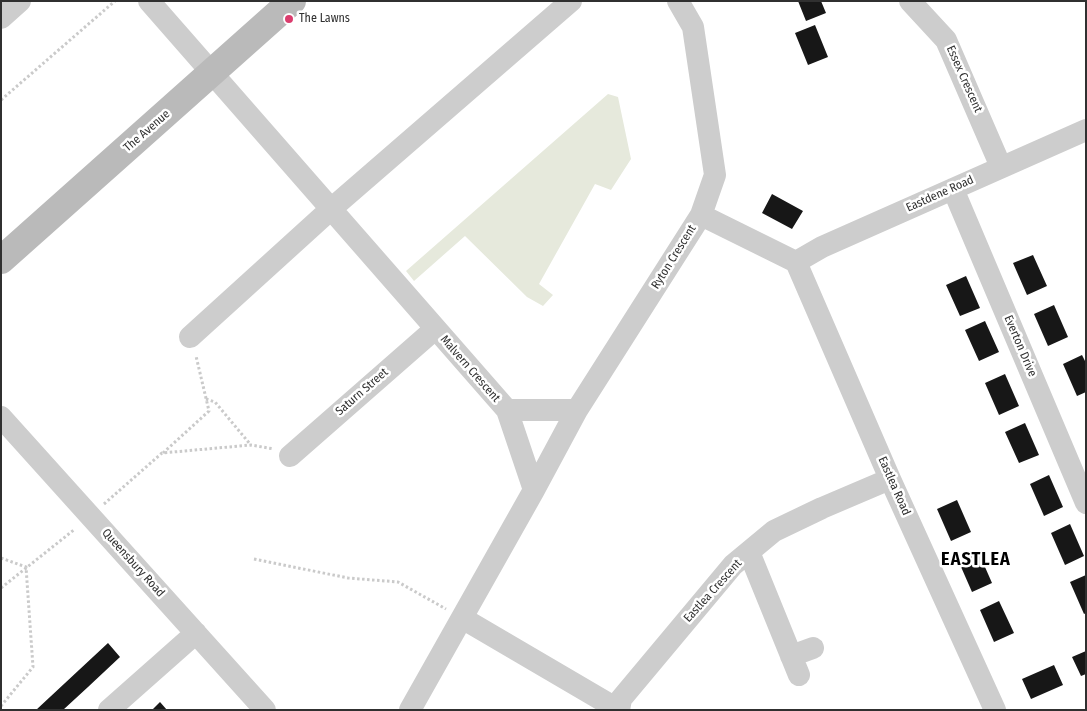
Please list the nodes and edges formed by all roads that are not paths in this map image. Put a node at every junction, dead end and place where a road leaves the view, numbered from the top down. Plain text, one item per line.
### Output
1 (20, 1) edge
2 (149, 1) edge
3 (292, 1) edge
4 (571, 1) edge
5 (679, 1) edge
6 (910, 1) edge
7 (1, 18) edge
8 (212, 74) junction
9 (1086, 130) edge
10 (1002, 167) junction
11 (953, 189) junction
12 (331, 209) junction
13 (701, 215) junction
14 (1, 260) edge
15 (796, 262) junction
16 (435, 329) junction
17 (191, 336) road end
18 (507, 410) junction
19 (577, 410) junction
20 (1, 416) edge
21 (292, 454) road end
22 (890, 479) junction
23 (534, 490) junction
24 (1086, 502) edge
25 (749, 552) junction
26 (462, 618) junction
27 (196, 633) junction
28 (813, 648) dead end
29 (109, 710) edge
30 (265, 710) edge
31 (410, 710) edge
32 (619, 710) edge
33 (995, 710) edge

1 - 7 street
2 - 8 street, Malvern Crescent
3 - 8 street, The Avenue
4 - 12 street
5 - 13 street, Ryton Crescent
6 - 10 street, Essex Crescent
8 - 12 street, Malvern Crescent
8 - 14 street, The Avenue
9 - 10 street, Eastdene Road
10 - 11 street, Eastdene Road
11 - 15 street, Eastdene Road
11 - 24 street, Everton Drive
12 - 16 street, Malvern Crescent
12 - 17 street
13 - 15 street
13 - 19 street, Ryton Crescent
15 - 22 street, Eastlea Road
16 - 18 street, Malvern Crescent
16 - 21 street, Saturn Street
18 - 19 street
18 - 23 street, Malvern Crescent
19 - 23 street, Ryton Crescent
20 - 27 street, Queensbury Road
22 - 25 street, Eastlea Crescent
22 - 33 street, Eastlea Road
23 - 26 street
25 - 28 street
25 - 32 street, Eastlea Crescent
26 - 31 street
26 - 32 street
27 - 29 street
27 - 30 street, Queensbury Road

